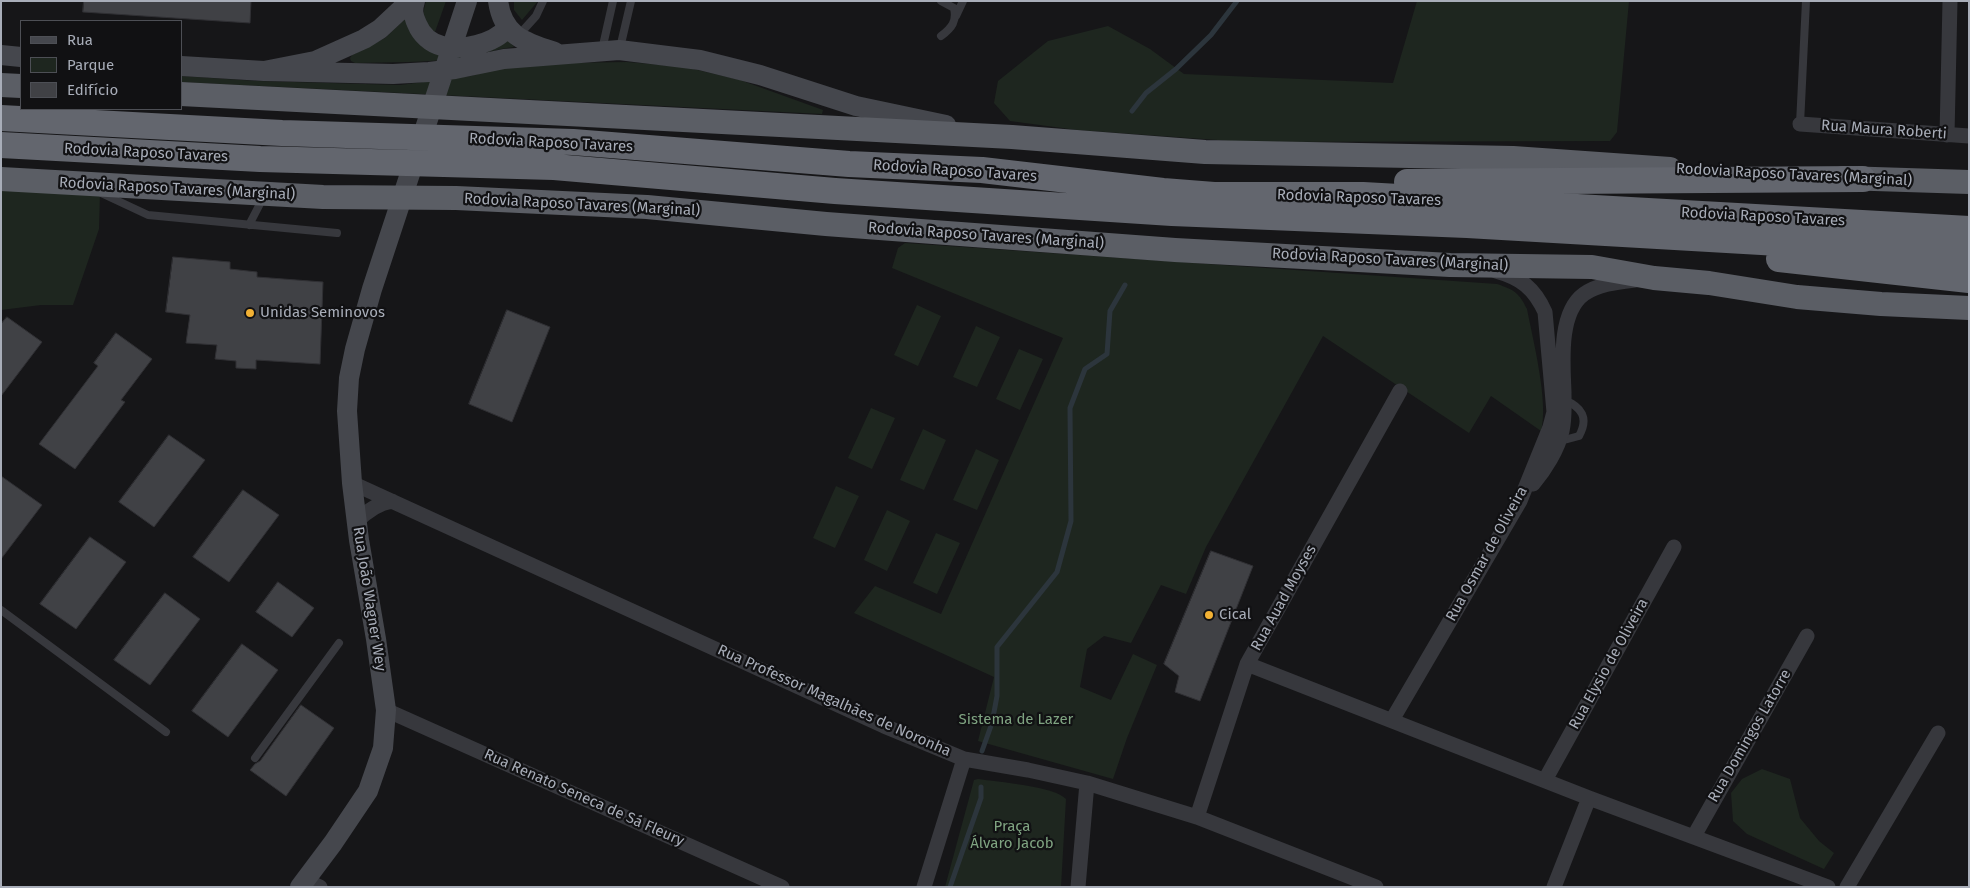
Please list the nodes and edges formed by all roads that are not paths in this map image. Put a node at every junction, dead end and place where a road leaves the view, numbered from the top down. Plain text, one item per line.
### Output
1 (410, 1) edge
2 (415, 1) edge
3 (498, 1) edge
4 (544, 1) edge
5 (613, 1) edge
6 (631, 1) edge
7 (941, 1) edge
8 (963, 1) edge
9 (1806, 1) edge
10 (1950, 1) edge
11 (465, 5) edge
12 (956, 16) junction
13 (512, 33) junction
14 (941, 36) dead end
15 (610, 51) junction
16 (561, 54) junction
17 (1, 56) edge
18 (20, 57) edge
19 (182, 66) edge
20 (264, 70) junction
21 (1, 85) edge
22 (20, 86) edge
23 (182, 94) edge
24 (1, 118) edge
25 (1800, 124) joint
26 (1946, 134) junction
27 (1969, 136) edge
28 (1012, 137) junction
29 (1, 145) edge
30 (1863, 178) junction
31 (1, 179) edge
32 (1969, 182) edge
33 (81, 183) junction
34 (1164, 191) junction
35 (265, 194) junction
36 (249, 225) junction
37 (1969, 229) edge
38 (1593, 232) junction
39 (337, 233) dead end
40 (1969, 254) edge
41 (1450, 265) junction
42 (1654, 278) junction
43 (1969, 280) edge
44 (1969, 308) edge
45 (1400, 391) dead end
46 (1564, 400) junction
47 (1555, 447) junction
48 (352, 483) junction
49 (392, 501) junction
50 (1520, 501) junction
51 (356, 522) junction
52 (1674, 547) dead end
53 (1, 610) edge
54 (1807, 636) dead end
55 (339, 643) dead end
56 (1247, 664) junction
57 (386, 710) junction
58 (1392, 720) junction
59 (166, 732) dead end
60 (1938, 733) dead end
61 (255, 758) dead end
62 (964, 758) junction
63 (1545, 780) junction
64 (1087, 783) junction
65 (1589, 798) junction
66 (1197, 817) junction
67 (1694, 836) junction
68 (308, 884) edge
69 (782, 887) edge
70 (924, 887) edge
71 (1078, 887) edge
72 (1376, 887) edge
73 (1554, 887) edge
74 (1828, 887) edge
75 (1847, 887) edge

1 - 20 main road
2 - 13 main road
3 - 13 main road
4 - 13 lane
5 - 15 lane
6 - 15 lane
7 - 12 lane
8 - 12 lane
9 - 25 lane
10 - 26 street
11 - 48 main road, Rua João Wagner Wey
12 - 14 lane
13 - 16 main road
15 - 16 main road
15 - 28 main road
16 - 20 main road
17 - 18 main road
19 - 20 main road
21 - 22 highway
23 - 28 highway, Rodovia Raposo Tavares (Marginal)
24 - 34 highway, Rodovia Raposo Tavares
25 - 26 street, Rua Maura Roberti
26 - 27 street, Rua Maura Roberti
28 - 30 highway, Rodovia Raposo Tavares (Marginal)
29 - 38 highway, Rodovia Raposo Tavares
30 - 32 highway, Rodovia Raposo Tavares (Marginal)
30 - 34 highway
31 - 33 highway, Rodovia Raposo Tavares (Marginal)
33 - 35 highway, Rodovia Raposo Tavares (Marginal)
33 - 36 lane
34 - 37 highway, Rodovia Raposo Tavares
35 - 36 lane
35 - 41 highway, Rodovia Raposo Tavares (Marginal)
36 - 39 lane
38 - 40 highway, Rodovia Raposo Tavares
38 - 43 highway
41 - 42 highway, Rodovia Raposo Tavares (Marginal)
41 - 50 street, Rua Osmar de Oliveira
42 - 44 highway, Rodovia Raposo Tavares (Marginal)
42 - 46 street
45 - 56 street, Rua Auad Moyses
46 - 47 street
46 - 47 lane
47 - 50 street
48 - 49 street, Rua Professor Magalhães de Noronha
48 - 51 main road, Rua João Wagner Wey
49 - 51 street
49 - 62 street, Rua Professor Magalhães de Noronha
50 - 58 street, Rua Osmar de Oliveira
51 - 57 main road, Rua João Wagner Wey
52 - 63 street, Rua Elysio de Oliveira
53 - 59 lane
54 - 67 street, Rua Domingos Latorre
55 - 61 lane
56 - 58 street
56 - 66 street, Rua Auad Moyses
57 - 68 main road, Rua João Wagner Wey
57 - 69 street, Rua Renato Seneca de Sá Fleury
58 - 63 street
60 - 75 street
62 - 64 street, Rua Professor Magalhães de Noronha
62 - 70 street
63 - 65 street
64 - 66 street, Rua Professor Magalhães de Noronha
64 - 71 street
65 - 67 street
65 - 73 street
66 - 72 street, Rua Professor Magalhães de Noronha
67 - 74 street

